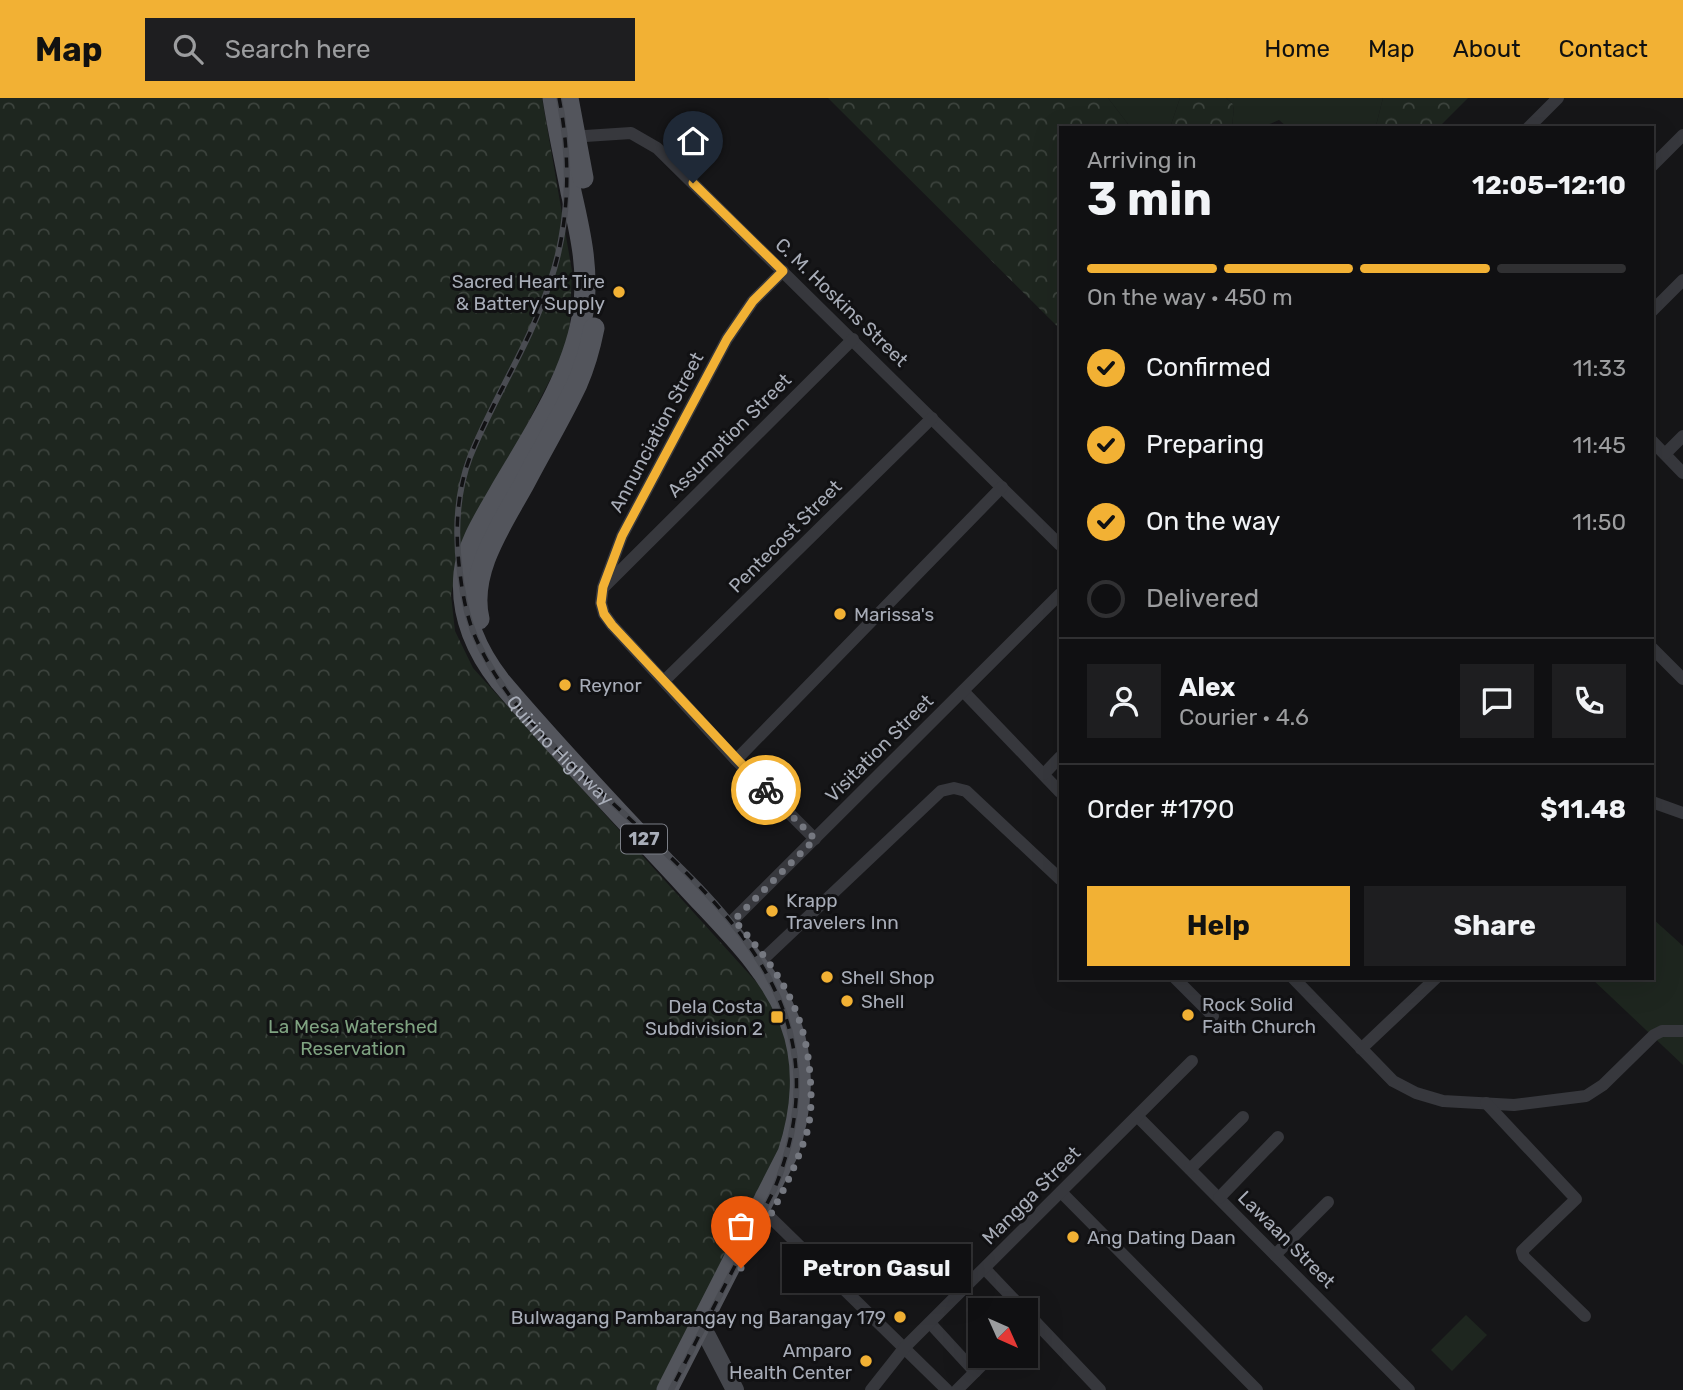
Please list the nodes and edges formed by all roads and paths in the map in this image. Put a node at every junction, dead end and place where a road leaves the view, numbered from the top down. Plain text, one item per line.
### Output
1 (553, 98) edge
2 (568, 98) edge
3 (1558, 98) edge
4 (1530, 126) edge
5 (1683, 135) edge
6 (567, 137) junction
7 (1654, 164) edge
8 (783, 271) junction
9 (1683, 280) edge
10 (1654, 309) edge
11 (853, 339) junction
12 (932, 418) junction
13 (1683, 436) edge
14 (1654, 443) edge
15 (1665, 454) junction
16 (1683, 473) edge
17 (1002, 487) junction
18 (1059, 544) edge
19 (603, 587) junction
20 (1059, 595) edge
21 (1654, 650) edge
22 (1683, 679) edge
23 (664, 681) junction
24 (963, 691) junction
25 (1059, 758) edge
26 (736, 760) junction
27 (1044, 774) junction
28 (1059, 791) edge
29 (1654, 803) edge
30 (1683, 813) edge
31 (815, 839) junction
32 (1059, 878) edge
33 (729, 924) junction
34 (762, 962) junction
35 (1177, 980) edge
36 (1295, 980) edge
37 (1434, 980) edge
38 (1213, 1016) dead end
39 (1683, 1031) edge
40 (1361, 1049) junction
41 (1192, 1061) dead end
42 (1486, 1103) junction
43 (1514, 1105) junction
44 (1137, 1116) junction
45 (1243, 1116) dead end
46 (1506, 1123) junction
47 (1278, 1137) dead end
48 (1191, 1169) junction
49 (1061, 1192) junction
50 (1219, 1198) junction
51 (1328, 1202) dead end
52 (763, 1214) junction
53 (1275, 1255) junction
54 (985, 1269) junction
55 (1013, 1298) edge
56 (1586, 1316) dead end
57 (930, 1323) junction
58 (1038, 1325) edge
59 (703, 1332) junction
60 (905, 1348) junction
61 (979, 1368) edge
62 (975, 1372) junction
63 (667, 1390) edge
64 (680, 1390) edge
65 (735, 1390) edge
66 (871, 1390) edge
67 (947, 1390) edge
68 (957, 1390) edge
69 (1100, 1390) edge
70 (1257, 1390) edge
71 (1409, 1390) edge

1 - 6 main road, Quirino Highway / 127
2 - 6 main road, Quirino Highway / 127
3 - 4 street
5 - 7 street
6 - 8 street, C. M. Hoskins Street
6 - 33 main road, Quirino Highway / 127
8 - 11 street, C. M. Hoskins Street
8 - 19 street, Annunciation Street
9 - 10 street
11 - 12 street, C. M. Hoskins Street
11 - 19 street, Assumption Street
12 - 17 street, C. M. Hoskins Street
12 - 23 street, Pentecost Street
13 - 15 street
14 - 15 street
15 - 16 street
17 - 18 street, C. M. Hoskins Street
17 - 26 street
19 - 23 street
20 - 24 street, Visitation Street
21 - 22 street
23 - 26 street
24 - 27 street
24 - 31 street, Visitation Street
25 - 27 street
26 - 31 street
27 - 28 street
29 - 30 street
31 - 33 street, Visitation Street
32 - 34 street
33 - 34 main road, Quirino Highway / 127
34 - 52 main road, Quirino Highway / 127
35 - 38 street
36 - 40 street
37 - 40 street
39 - 43 street
40 - 42 street
41 - 44 street, Mangga Street
42 - 43 street
42 - 46 street
43 - 46 street
44 - 48 street, Lawaan Street
44 - 49 street, Mangga Street
45 - 48 street
46 - 56 street
47 - 50 street
48 - 50 street, Lawaan Street
49 - 54 street, Mangga Street
49 - 70 street
50 - 53 street, Lawaan Street
51 - 53 street
52 - 59 main road, Quirino Highway / 127
52 - 60 street
53 - 71 street, Lawaan Street
54 - 55 street
54 - 57 street, Mangga Street
57 - 60 street, Mangga Street
57 - 62 street
58 - 69 street
59 - 63 main road, Quirino Highway / 127
59 - 64 main road, Quirino Highway / 127
59 - 65 street
60 - 66 street, Mangga Street
60 - 67 street
61 - 62 street
62 - 68 street

